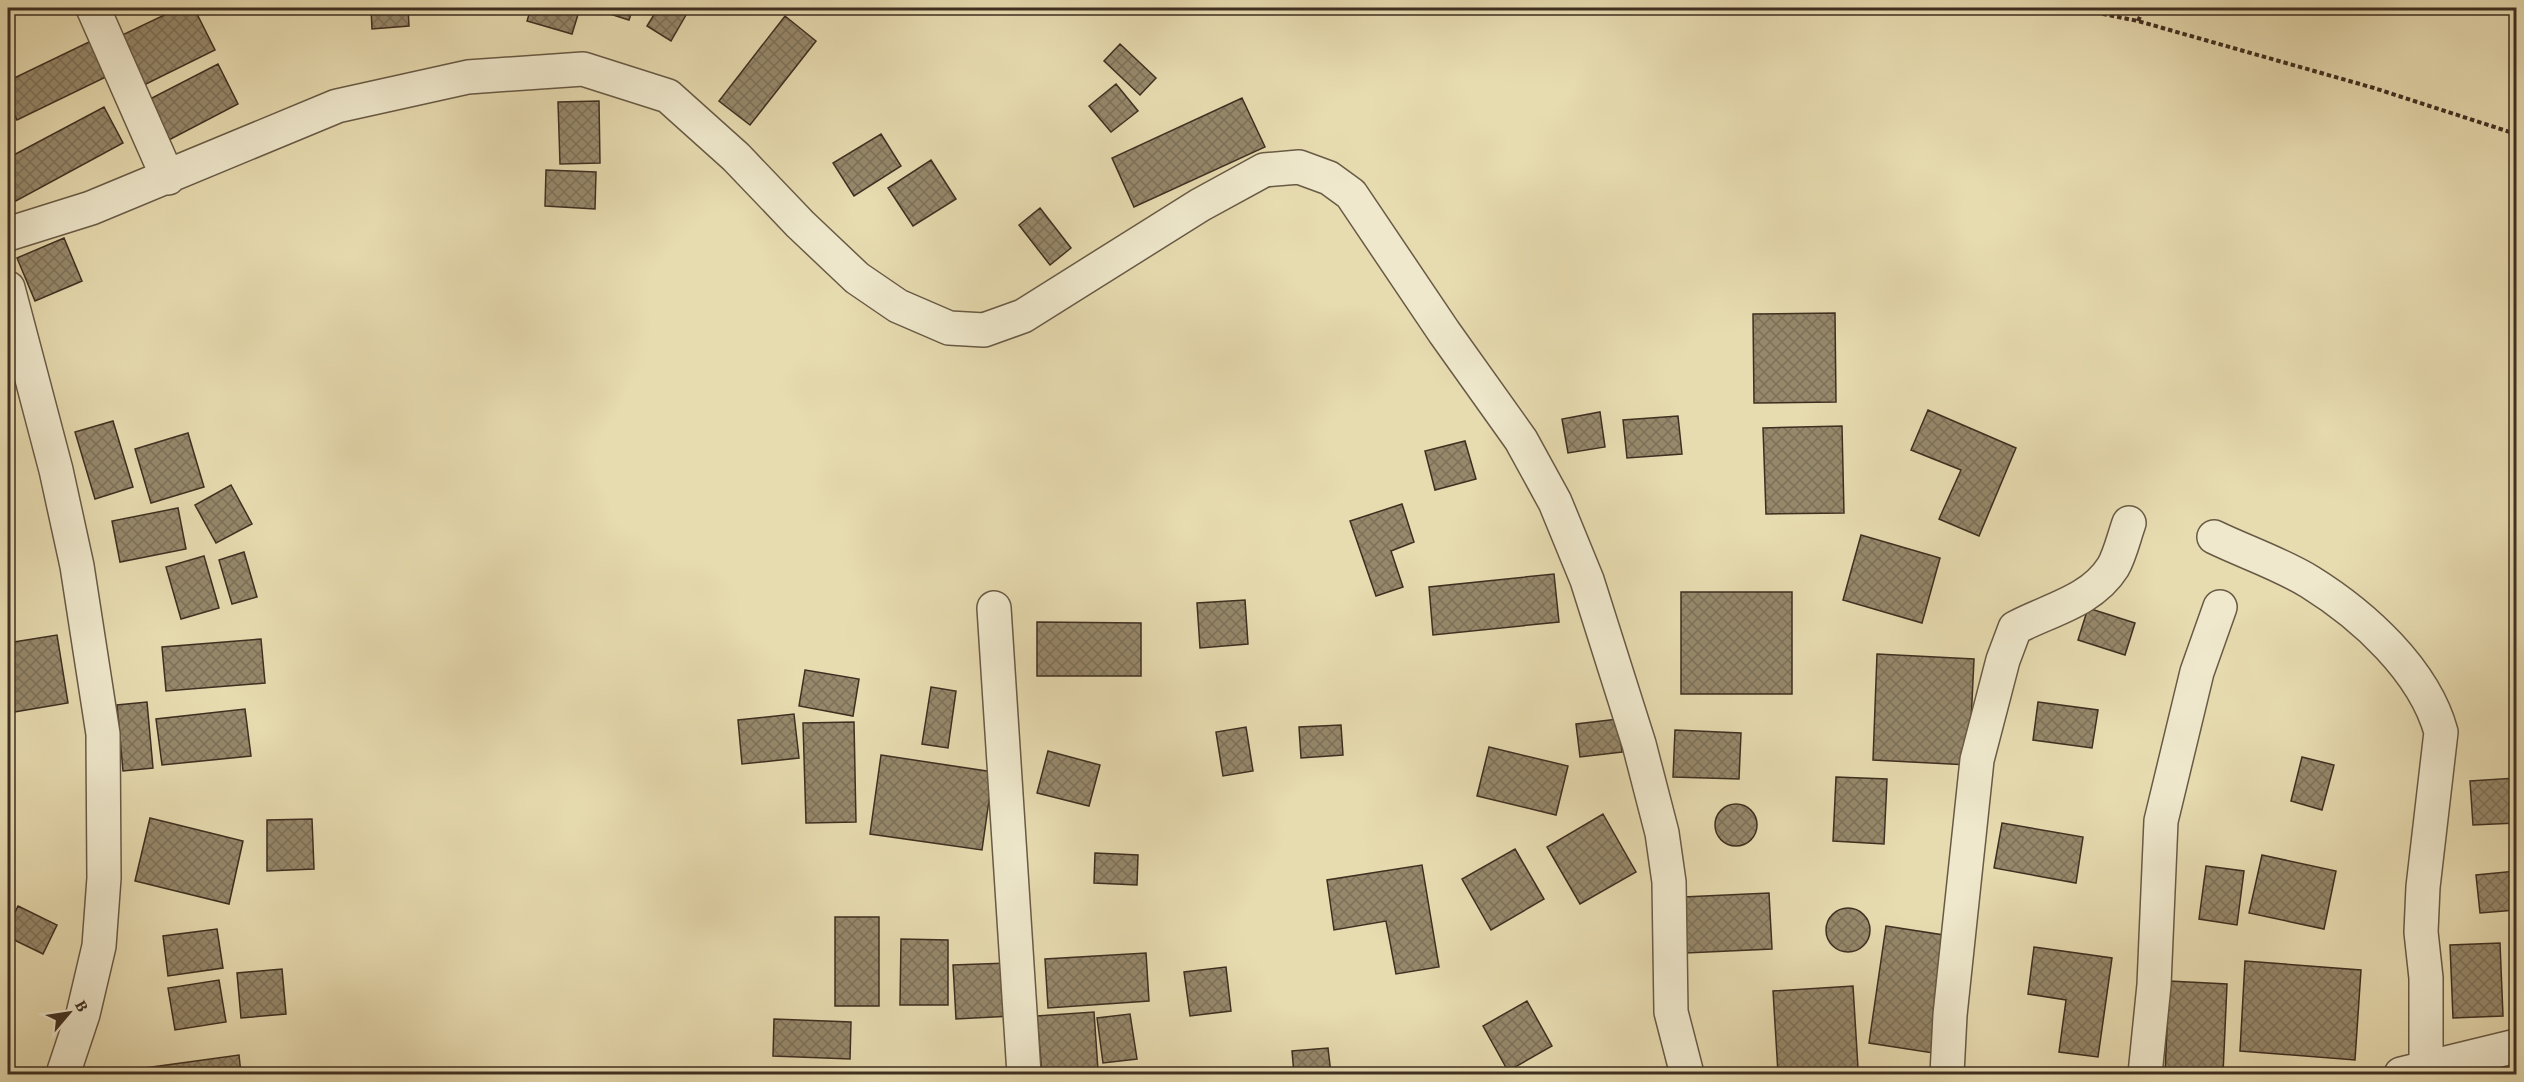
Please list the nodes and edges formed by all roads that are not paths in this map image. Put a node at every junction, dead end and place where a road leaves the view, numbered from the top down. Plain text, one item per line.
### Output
1 (93, 8) edge
2 (168, 178) junction
3 (8, 234) edge
4 (8, 288) edge
5 (2129, 523) dead end
6 (2214, 537) dead end
7 (2220, 607) dead end
8 (994, 608) dead end
9 (2517, 1046) edge
10 (2414, 1071) edge
11 (63, 1074) edge
12 (1024, 1074) edge
13 (1687, 1074) edge
14 (1947, 1074) edge
15 (2145, 1074) edge

1 - 2 street
2 - 3 street
2 - 13 street
4 - 11 street
5 - 14 street
6 - 10 street
7 - 15 street
8 - 12 street
9 - 10 street

